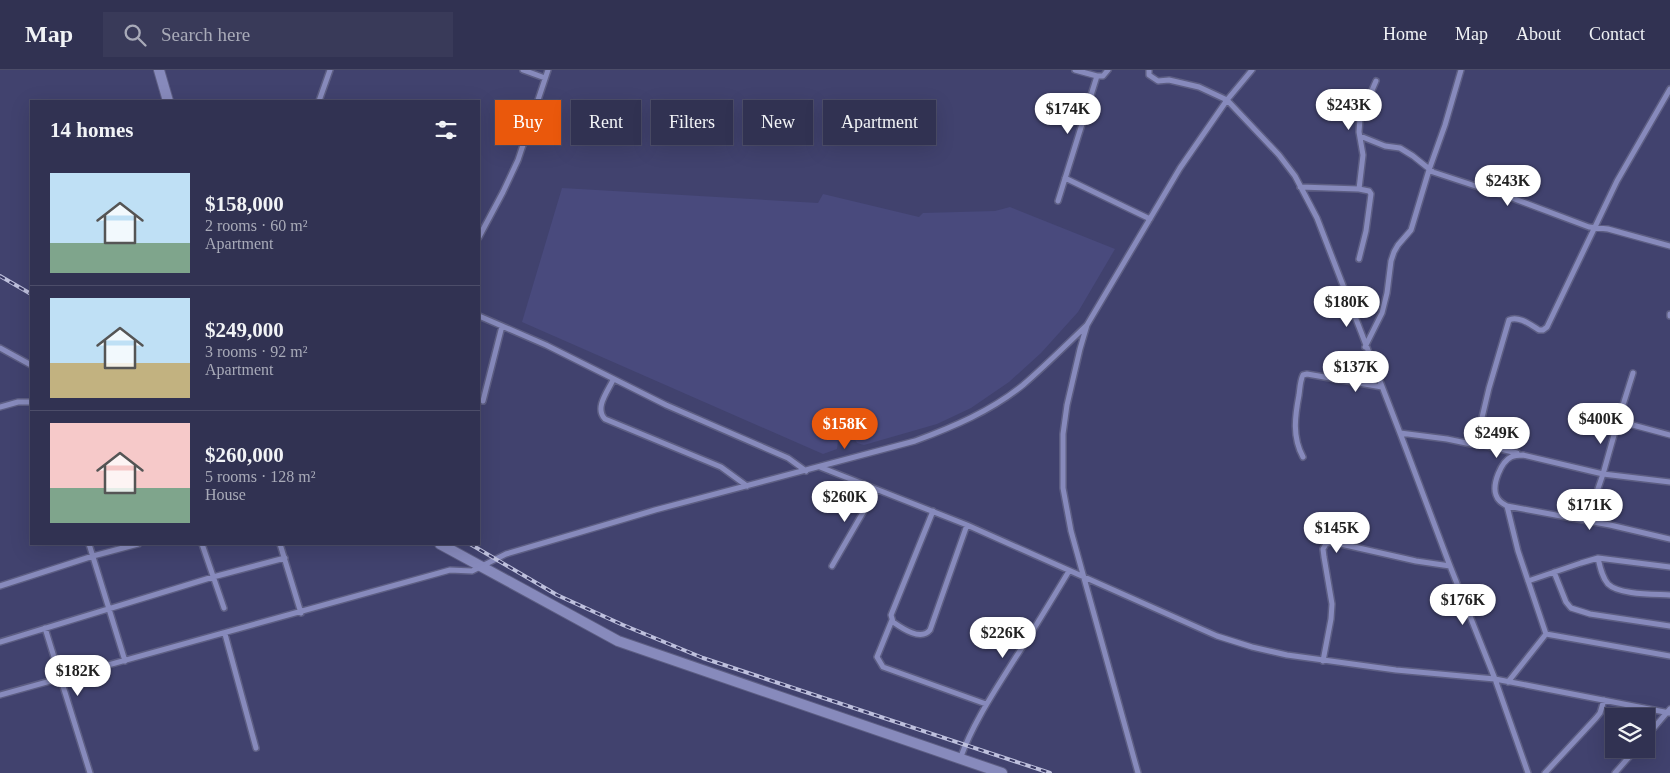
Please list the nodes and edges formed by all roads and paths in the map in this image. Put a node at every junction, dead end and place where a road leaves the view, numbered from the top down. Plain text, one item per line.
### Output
1 (159, 70) edge
2 (330, 70) edge
3 (523, 70) edge
4 (548, 70) edge
5 (1075, 70) edge
6 (1108, 70) edge
7 (1149, 70) edge
8 (1252, 70) edge
9 (1461, 70) edge
10 (1097, 76) junction
11 (545, 78) junction
12 (1376, 81) dead end
13 (1670, 89) edge
14 (168, 100) edge
15 (319, 100) edge
16 (1227, 100) junction
17 (1360, 136) junction
18 (1429, 170) junction
19 (1065, 178) junction
20 (1300, 187) junction
21 (1358, 189) junction
22 (1058, 201) dead end
23 (1150, 219) junction
24 (1594, 228) junction
25 (480, 235) edge
26 (1670, 246) edge
27 (1359, 259) dead end
28 (480, 316) edge
29 (1087, 325) junction
30 (502, 326) junction
31 (1365, 347) junction
32 (0, 348) edge
33 (30, 364) edge
34 (1634, 373) dead end
35 (613, 380) junction
36 (1382, 387) junction
37 (483, 401) dead end
38 (30, 402) edge
39 (0, 407) edge
40 (1618, 421) junction
41 (1400, 432) junction
42 (1670, 435) edge
43 (1476, 443) junction
44 (1523, 455) junction
45 (1303, 457) dead end
46 (820, 467) junction
47 (806, 471) junction
48 (1603, 474) junction
49 (1670, 482) edge
50 (746, 486) junction
51 (876, 490) junction
52 (1507, 506) junction
53 (933, 511) junction
54 (1587, 521) junction
55 (967, 525) junction
56 (1670, 540) edge
57 (89, 545) edge
58 (134, 545) edge
59 (202, 545) edge
60 (280, 545) edge
61 (442, 545) edge
62 (93, 556) junction
63 (284, 558) junction
64 (1598, 558) junction
65 (832, 566) dead end
66 (1450, 566) junction
67 (480, 567) junction
68 (1670, 568) edge
69 (1069, 571) junction
70 (1554, 572) junction
71 (213, 578) junction
72 (1084, 578) junction
73 (1528, 581) junction
74 (0, 586) edge
75 (1670, 595) edge
76 (224, 608) dead end
77 (108, 609) junction
78 (301, 613) junction
79 (892, 620) junction
80 (1670, 626) edge
81 (45, 628) junction
82 (224, 634) junction
83 (1546, 634) junction
84 (0, 642) edge
85 (1670, 656) edge
86 (126, 661) junction
87 (1323, 661) junction
88 (62, 678) junction
89 (1495, 679) junction
90 (1508, 682) junction
91 (0, 695) edge
92 (1604, 700) junction
93 (986, 704) junction
94 (1669, 711) edge
95 (1655, 727) edge
96 (256, 748) dead end
97 (1628, 758) edge
98 (960, 759) junction
99 (90, 773) edge
100 (1002, 773) edge
101 (1138, 773) edge
102 (1528, 773) edge
103 (1545, 773) edge
104 (1615, 773) edge

1 - 14 street
2 - 15 street
3 - 11 street
4 - 11 street
5 - 10 street
6 - 10 street
7 - 16 street
8 - 16 street
9 - 18 street
10 - 19 street
11 - 25 street
12 - 17 street
13 - 24 street
16 - 20 street
16 - 23 street
17 - 18 street
17 - 21 street
18 - 24 street
18 - 31 street
19 - 22 street
19 - 23 street
20 - 21 street
20 - 31 street
21 - 27 street
23 - 29 street
24 - 26 street
24 - 43 street
28 - 30 street
29 - 46 street
29 - 72 street
30 - 35 street
30 - 37 street
31 - 36 street
32 - 33 street
34 - 40 street
35 - 47 street
35 - 50 street
36 - 41 street
36 - 45 street
38 - 39 street
40 - 42 street
40 - 48 street
41 - 43 street
41 - 66 street
43 - 44 street
44 - 48 street
44 - 52 street
46 - 47 street
46 - 51 street
47 - 50 street
48 - 49 street
48 - 54 street
50 - 67 street
51 - 53 street
51 - 65 street
52 - 54 street
52 - 73 street
53 - 55 street
53 - 79 street
54 - 56 street
55 - 69 street
55 - 79 street
57 - 62 street
58 - 62 street
59 - 71 street
60 - 63 street
61 - 67 street
62 - 74 street
62 - 77 street
63 - 71 street
63 - 78 street
64 - 68 street
64 - 70 street
64 - 75 street
66 - 87 street
66 - 89 street
67 - 78 street
67 - 98 street
69 - 72 street
69 - 93 street
70 - 73 street
70 - 80 street
71 - 76 street
71 - 77 street
72 - 87 street
72 - 101 street
73 - 83 street
77 - 81 street
77 - 86 street
78 - 82 street
79 - 93 street
81 - 84 street
81 - 88 street
82 - 86 street
82 - 96 street
83 - 85 street
83 - 90 street
86 - 88 street
87 - 89 street
88 - 91 street
88 - 99 street
89 - 90 street
89 - 102 street
90 - 92 street
92 - 94 street
92 - 103 street
93 - 98 street
94 - 95 street
97 - 104 street
98 - 100 street

